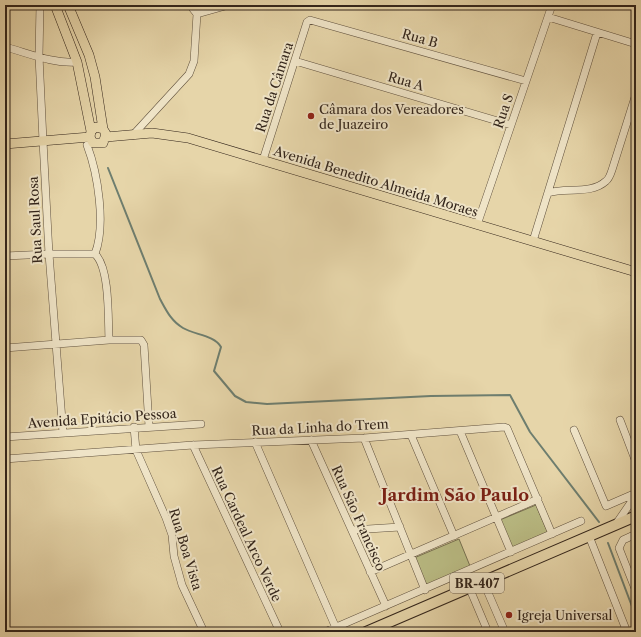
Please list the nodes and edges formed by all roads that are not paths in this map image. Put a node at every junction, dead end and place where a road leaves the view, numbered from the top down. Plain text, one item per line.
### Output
1 (40, 5) edge
2 (55, 5) edge
3 (68, 5) edge
4 (190, 5) edge
5 (196, 5) edge
6 (229, 5) edge
7 (552, 5) edge
8 (197, 14) junction
9 (548, 17) junction
10 (307, 22) joint
11 (597, 33) junction
12 (636, 44) edge
13 (5, 47) edge
14 (39, 56) junction
15 (295, 60) junction
16 (77, 62) junction
17 (526, 81) junction
18 (636, 94) edge
19 (511, 125) junction
20 (104, 133) junction
21 (133, 135) junction
22 (89, 138) junction
23 (42, 141) junction
24 (5, 144) edge
25 (263, 160) junction
26 (548, 193) junction
27 (478, 225) junction
28 (533, 241) junction
29 (49, 254) junction
30 (95, 254) junction
31 (5, 256) edge
32 (636, 272) edge
33 (109, 340) junction
34 (57, 344) junction
35 (5, 348) edge
36 (620, 420) dead end
37 (201, 424) dead end
38 (149, 426) junction
39 (134, 427) junction
40 (574, 430) dead end
41 (460, 431) junction
42 (63, 433) junction
43 (411, 435) junction
44 (5, 437) edge
45 (364, 438) junction
46 (311, 440) junction
47 (255, 442) junction
48 (192, 445) junction
49 (136, 450) junction
50 (5, 459) edge
51 (636, 462) edge
52 (636, 494) edge
53 (538, 499) junction
54 (636, 516) edge
55 (496, 517) junction
56 (581, 521) dead end
57 (615, 526) junction
58 (400, 527) junction
59 (352, 530) junction
60 (552, 534) junction
61 (636, 534) edge
62 (454, 536) junction
63 (589, 536) junction
64 (511, 552) junction
65 (411, 555) junction
66 (632, 571) edge
67 (370, 572) junction
68 (483, 581) junction
69 (469, 587) junction
70 (425, 590) junction
71 (636, 591) edge
72 (386, 606) junction
73 (336, 628) junction
74 (204, 632) edge
75 (280, 632) edge
76 (325, 632) edge
77 (366, 632) edge
78 (488, 632) edge
79 (505, 632) edge
80 (627, 632) edge

1 - 14 street, Rua Saul Rosa
2 - 16 main road
3 - 20 main road
4 - 8 street
5 - 8 street
6 - 8 street
7 - 9 street, Rua S
8 - 21 street
9 - 11 street
9 - 17 street, Rua S
10 - 15 street, Rua da Câmara
10 - 17 street, Rua B
11 - 12 street
11 - 26 street
13 - 14 street
14 - 16 street
14 - 23 street, Rua Saul Rosa
15 - 19 street, Rua A
15 - 25 street, Rua da Câmara
16 - 22 main road
17 - 19 street, Rua S
18 - 26 street
19 - 27 street, Rua S
20 - 21 main road, Avenida Benedito Almeida Moraes
20 - 22 main road
20 - 22 main road
21 - 25 main road, Avenida Benedito Almeida Moraes
22 - 23 main road
22 - 30 street
23 - 24 main road
23 - 29 street, Rua Saul Rosa
25 - 27 main road, Avenida Benedito Almeida Moraes
26 - 28 street
27 - 28 main road, Avenida Benedito Almeida Moraes
28 - 32 main road, Avenida Benedito Almeida Moraes
29 - 30 street
29 - 31 street
29 - 34 street, Rua Saul Rosa
30 - 33 street
33 - 34 street
33 - 38 street
34 - 35 street
34 - 42 street, Rua Saul Rosa
36 - 51 street
37 - 38 street, Avenida Epitácio Pessoa
38 - 39 street, Avenida Epitácio Pessoa
39 - 42 street, Avenida Epitácio Pessoa
39 - 49 street, Rua Boa Vista
40 - 52 street
41 - 43 street, Rua da Linha do Trem
41 - 53 street, Rua da Linha do Trem
41 - 55 street
42 - 44 street, Avenida Epitácio Pessoa
43 - 45 street, Rua da Linha do Trem
43 - 62 street
45 - 46 street, Rua da Linha do Trem
45 - 58 street
46 - 47 street, Rua da Linha do Trem
46 - 59 street, Rua São Francisco
47 - 48 street, Rua da Linha do Trem
47 - 73 street
48 - 49 street, Rua da Linha do Trem
48 - 75 street, Rua Cardeal Arco Verde
49 - 50 street, Rua da Linha do Trem
49 - 74 street, Rua Boa Vista
52 - 57 street
53 - 55 street
53 - 60 street
54 - 57 highway, BR-407
55 - 62 street
55 - 64 street
56 - 60 street
57 - 63 highway, BR-407
58 - 59 street
58 - 65 street
59 - 67 street, Rua São Francisco
60 - 64 street
61 - 66 street
62 - 65 street
63 - 68 highway, BR-407
63 - 80 street
64 - 70 street
65 - 67 street
65 - 70 street
66 - 71 street
67 - 72 street, Rua São Francisco
68 - 69 highway, BR-407
68 - 79 street
69 - 77 highway, BR-407
69 - 78 street
70 - 72 street
72 - 73 street
73 - 76 street

